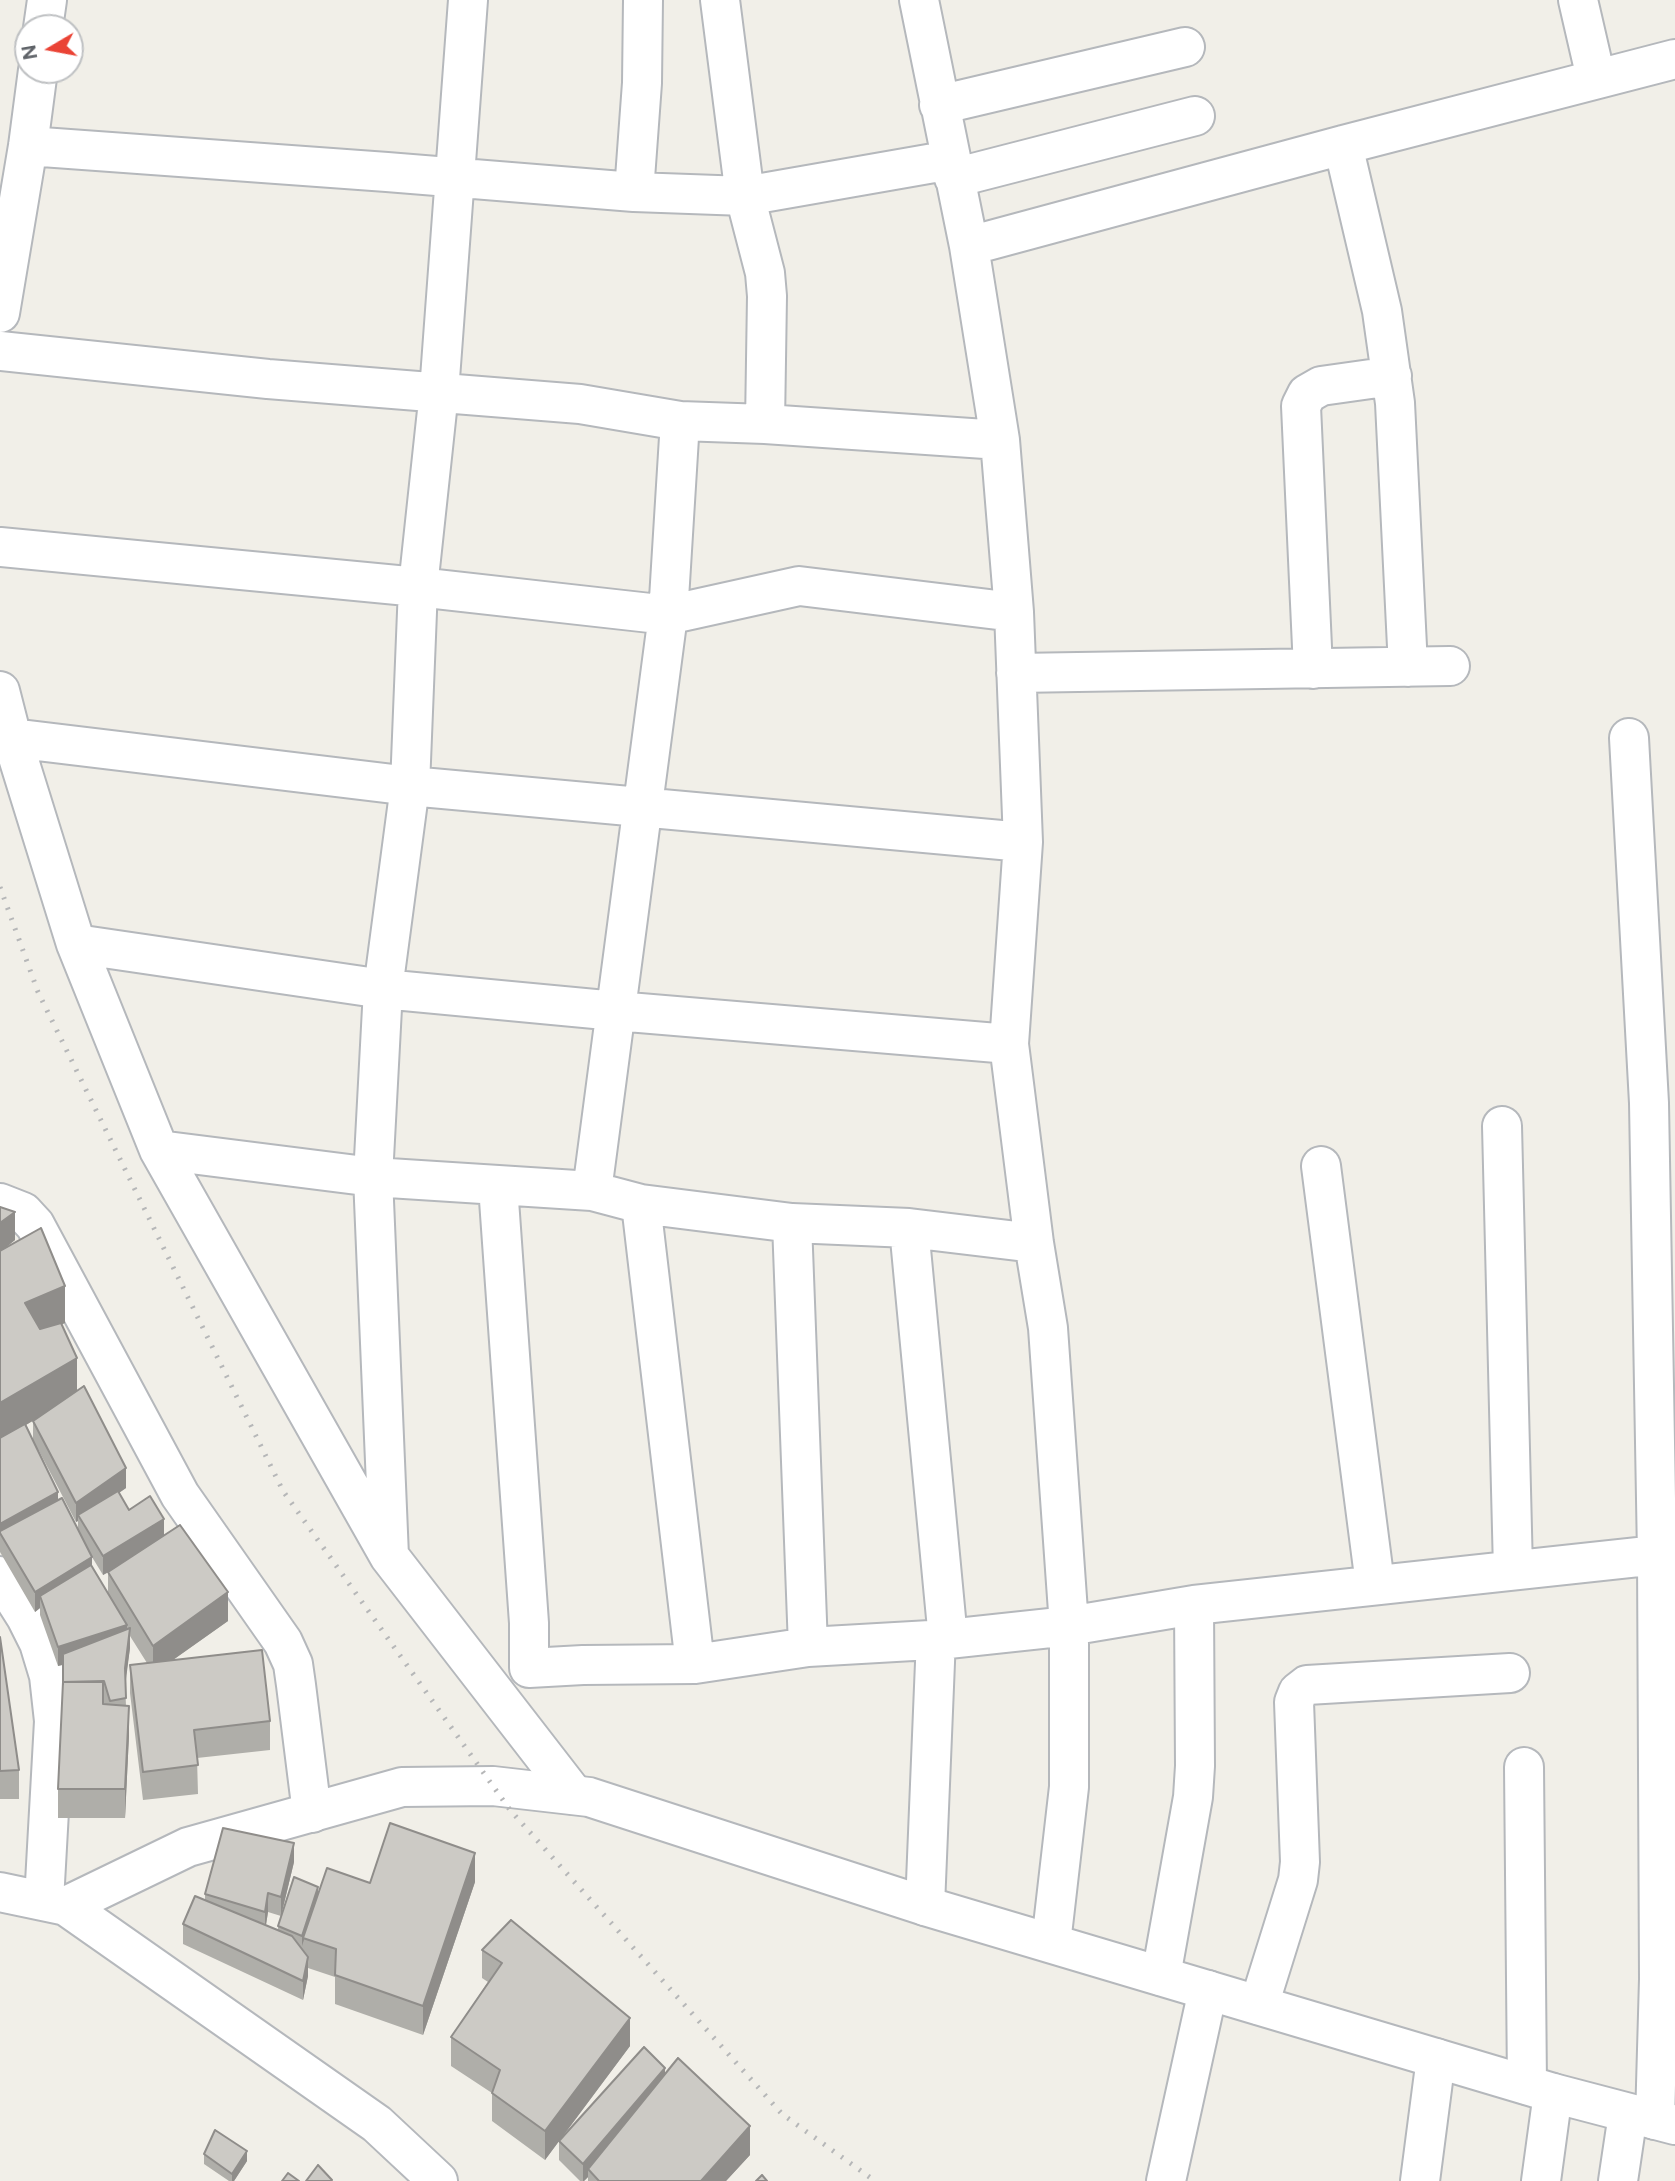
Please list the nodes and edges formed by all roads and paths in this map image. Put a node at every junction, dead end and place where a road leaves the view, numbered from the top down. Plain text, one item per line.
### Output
1 (468, 0) edge
2 (643, 0) edge
3 (720, 0) edge
4 (919, 0) edge
5 (1578, 0) edge
6 (1185, 47) dead end
7 (1675, 59) edge
8 (1596, 78) junction
9 (36, 84) edge
10 (939, 105) junction
11 (1195, 116) dead end
12 (1343, 145) junction
13 (28, 146) junction
14 (953, 169) junction
15 (456, 177) junction
16 (634, 192) junction
17 (746, 196) junction
18 (969, 246) junction
19 (0, 313) edge
20 (0, 351) edge
21 (1392, 376) junction
22 (439, 392) junction
23 (680, 421) junction
24 (765, 424) junction
25 (1000, 440) junction
26 (0, 547) edge
27 (418, 587) junction
28 (1014, 612) junction
29 (668, 615) junction
30 (1450, 666) dead end
31 (1408, 667) junction
32 (1313, 669) junction
33 (1016, 673) junction
34 (0, 691) edge
35 (12, 738) junction
36 (1629, 738) dead end
37 (410, 786) junction
38 (643, 808) junction
39 (1023, 842) junction
40 (76, 944) junction
41 (383, 989) junction
42 (616, 1011) junction
43 (1009, 1044) junction
44 (1660, 1046) edge
45 (1502, 1126) dead end
46 (159, 1150) junction
47 (1321, 1166) dead end
48 (373, 1177) junction
49 (498, 1186) junction
50 (592, 1191) junction
51 (0, 1203) edge
52 (641, 1204) junction
53 (792, 1223) junction
54 (909, 1228) junction
55 (1034, 1243) junction
56 (389, 1556) junction
57 (1663, 1567) edge
58 (1513, 1570) junction
59 (1375, 1584) junction
60 (3, 1587) edge
61 (1194, 1605) junction
62 (1069, 1626) junction
63 (942, 1638) junction
64 (808, 1647) junction
65 (695, 1664) junction
66 (1510, 1673) dead end
67 (1524, 1767) dead end
68 (575, 1795) junction
69 (312, 1813) junction
70 (0, 1892) edge
71 (55, 1904) junction
72 (925, 1906) junction
73 (1051, 1943) junction
74 (1161, 1976) junction
75 (1208, 1990) junction
76 (1259, 2005) junction
77 (1436, 2058) junction
78 (1540, 2089) junction
79 (1653, 2120) edge
80 (438, 2181) edge
81 (1166, 2181) edge
82 (1420, 2181) edge
83 (1541, 2181) edge
84 (1618, 2181) edge

1 - 15 street
2 - 16 street
3 - 17 street
4 - 10 street
5 - 8 street
6 - 10 street
7 - 8 street
8 - 12 street
9 - 13 street
10 - 14 street
11 - 14 street
12 - 18 street
12 - 21 street
13 - 15 street
13 - 19 street
14 - 17 street
14 - 18 street
15 - 16 street
15 - 22 street
16 - 17 street
17 - 24 street
18 - 25 street
20 - 22 street
21 - 31 street
21 - 32 street
22 - 23 street
22 - 27 street
23 - 24 street
23 - 29 street
24 - 25 street
25 - 28 street
26 - 27 street
27 - 29 street
27 - 37 street
28 - 29 street
28 - 33 street
29 - 38 street
30 - 31 street
31 - 32 street
32 - 33 street
33 - 39 street
34 - 35 street
35 - 37 street
35 - 40 street
36 - 44 street
37 - 38 street
37 - 41 street
38 - 39 street
38 - 42 street
39 - 43 street
40 - 41 street
40 - 46 street
41 - 42 street
41 - 48 street
42 - 43 street
42 - 50 street
43 - 55 street
44 - 57 street
45 - 58 street
46 - 48 street
46 - 56 street
47 - 59 street
48 - 49 street
48 - 56 street
49 - 50 street
49 - 65 street
50 - 52 street
51 - 69 street
52 - 53 street
52 - 65 street
53 - 54 street
53 - 64 street
54 - 55 street
54 - 63 street
55 - 62 street
56 - 68 street
57 - 58 street
57 - 79 street
58 - 59 street
59 - 61 street
60 - 71 street
61 - 62 street
61 - 74 street
62 - 63 street
62 - 73 street
63 - 64 street
63 - 72 street
64 - 65 street
66 - 76 street
67 - 78 street
68 - 69 street
68 - 72 street
69 - 71 street
70 - 71 street
71 - 80 street
72 - 73 street
73 - 74 street
74 - 75 street
75 - 76 street
75 - 81 street
76 - 77 street
77 - 78 street
77 - 82 street
78 - 79 street
78 - 83 street
79 - 84 street

